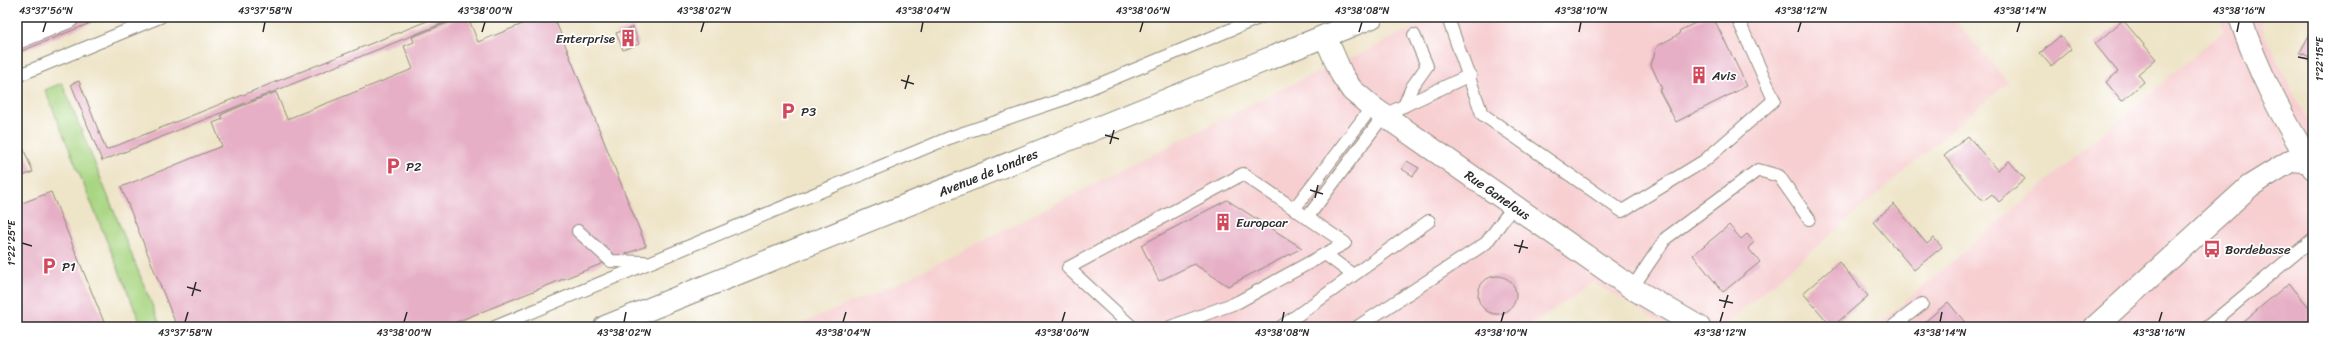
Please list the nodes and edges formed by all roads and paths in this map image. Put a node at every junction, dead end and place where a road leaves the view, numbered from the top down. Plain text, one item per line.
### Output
1 (20, 17) edge
2 (68, 17) edge
3 (160, 17) edge
4 (1261, 17) edge
5 (1372, 17) edge
6 (1737, 17) edge
7 (2240, 17) edge
8 (17, 18) edge
9 (1450, 24) dead end
10 (1414, 35) dead end
11 (1325, 36) junction
12 (17, 38) edge
13 (1470, 75) junction
14 (17, 76) edge
15 (1404, 106) junction
16 (1378, 111) junction
17 (2312, 164) edge
18 (1512, 207) junction
19 (1294, 209) junction
20 (1307, 218) junction
21 (1808, 219) dead end
22 (1429, 221) dead end
23 (578, 231) dead end
24 (2313, 239) edge
25 (1325, 254) junction
26 (652, 262) junction
27 (1353, 275) junction
28 (1632, 288) junction
29 (1922, 304) dead end
30 (495, 327) edge
31 (605, 327) edge
32 (1132, 327) edge
33 (1170, 327) edge
34 (1281, 327) edge
35 (1357, 327) edge
36 (1699, 327) edge
37 (1892, 327) edge
38 (2095, 327) edge
39 (2207, 327) edge

1 - 8 street
2 - 12 street
3 - 14 lane
4 - 26 lane
5 - 11 street, Avenue de Londres
6 - 13 lane
7 - 17 street
9 - 13 lane
10 - 15 lane
11 - 16 street, Rue Ganelous
11 - 31 street, Avenue de Londres
13 - 15 lane
15 - 16 lane
16 - 18 street, Rue Ganelous
16 - 19 lane
16 - 20 lane
17 - 38 street
18 - 28 street, Rue Ganelous
18 - 35 lane
19 - 20 lane
19 - 32 lane
20 - 25 lane
21 - 28 lane
22 - 27 lane
23 - 26 lane
24 - 39 lane
25 - 27 lane
25 - 33 lane
26 - 30 lane
27 - 34 lane
28 - 36 street, Rue Ganelous
29 - 37 lane

